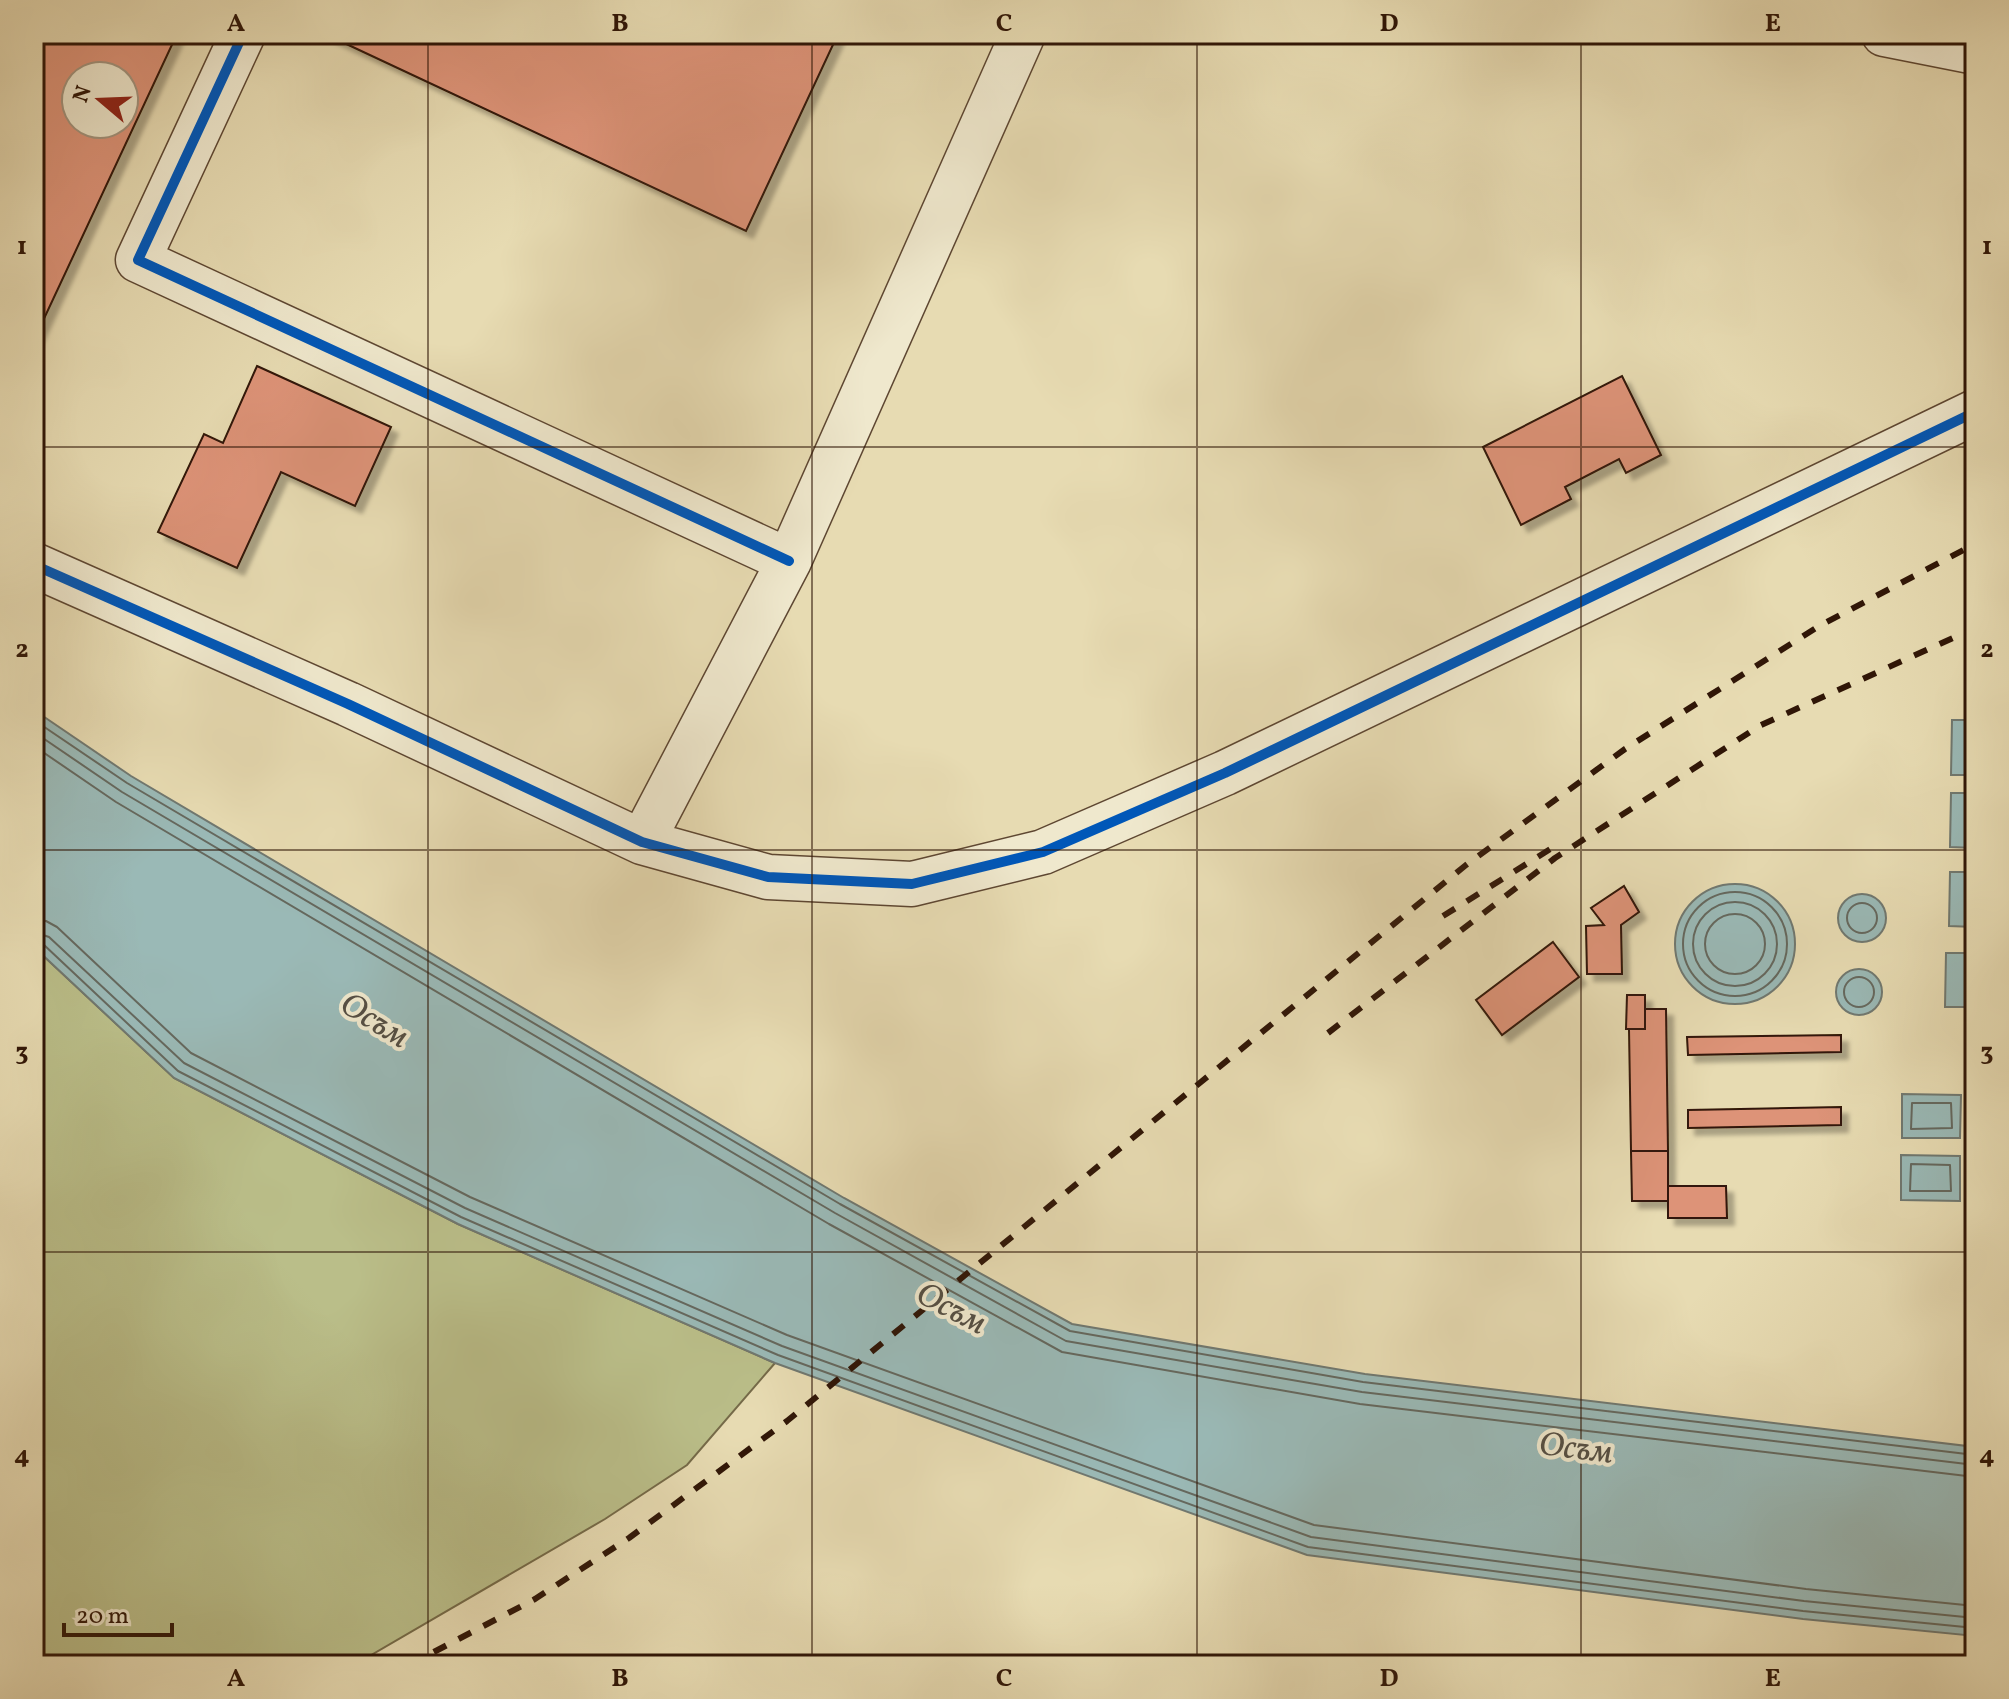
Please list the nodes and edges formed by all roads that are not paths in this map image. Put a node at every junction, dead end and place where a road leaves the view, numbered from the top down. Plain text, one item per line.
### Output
1 (243, 34) edge
2 (1023, 34) edge
3 (1884, 34) edge
4 (1975, 52) edge
5 (1975, 412) edge
6 (789, 561) junction
7 (34, 565) edge
8 (642, 842) junction

1 - 6 street
2 - 6 street
3 - 4 street
5 - 8 street
6 - 8 street
7 - 8 street

